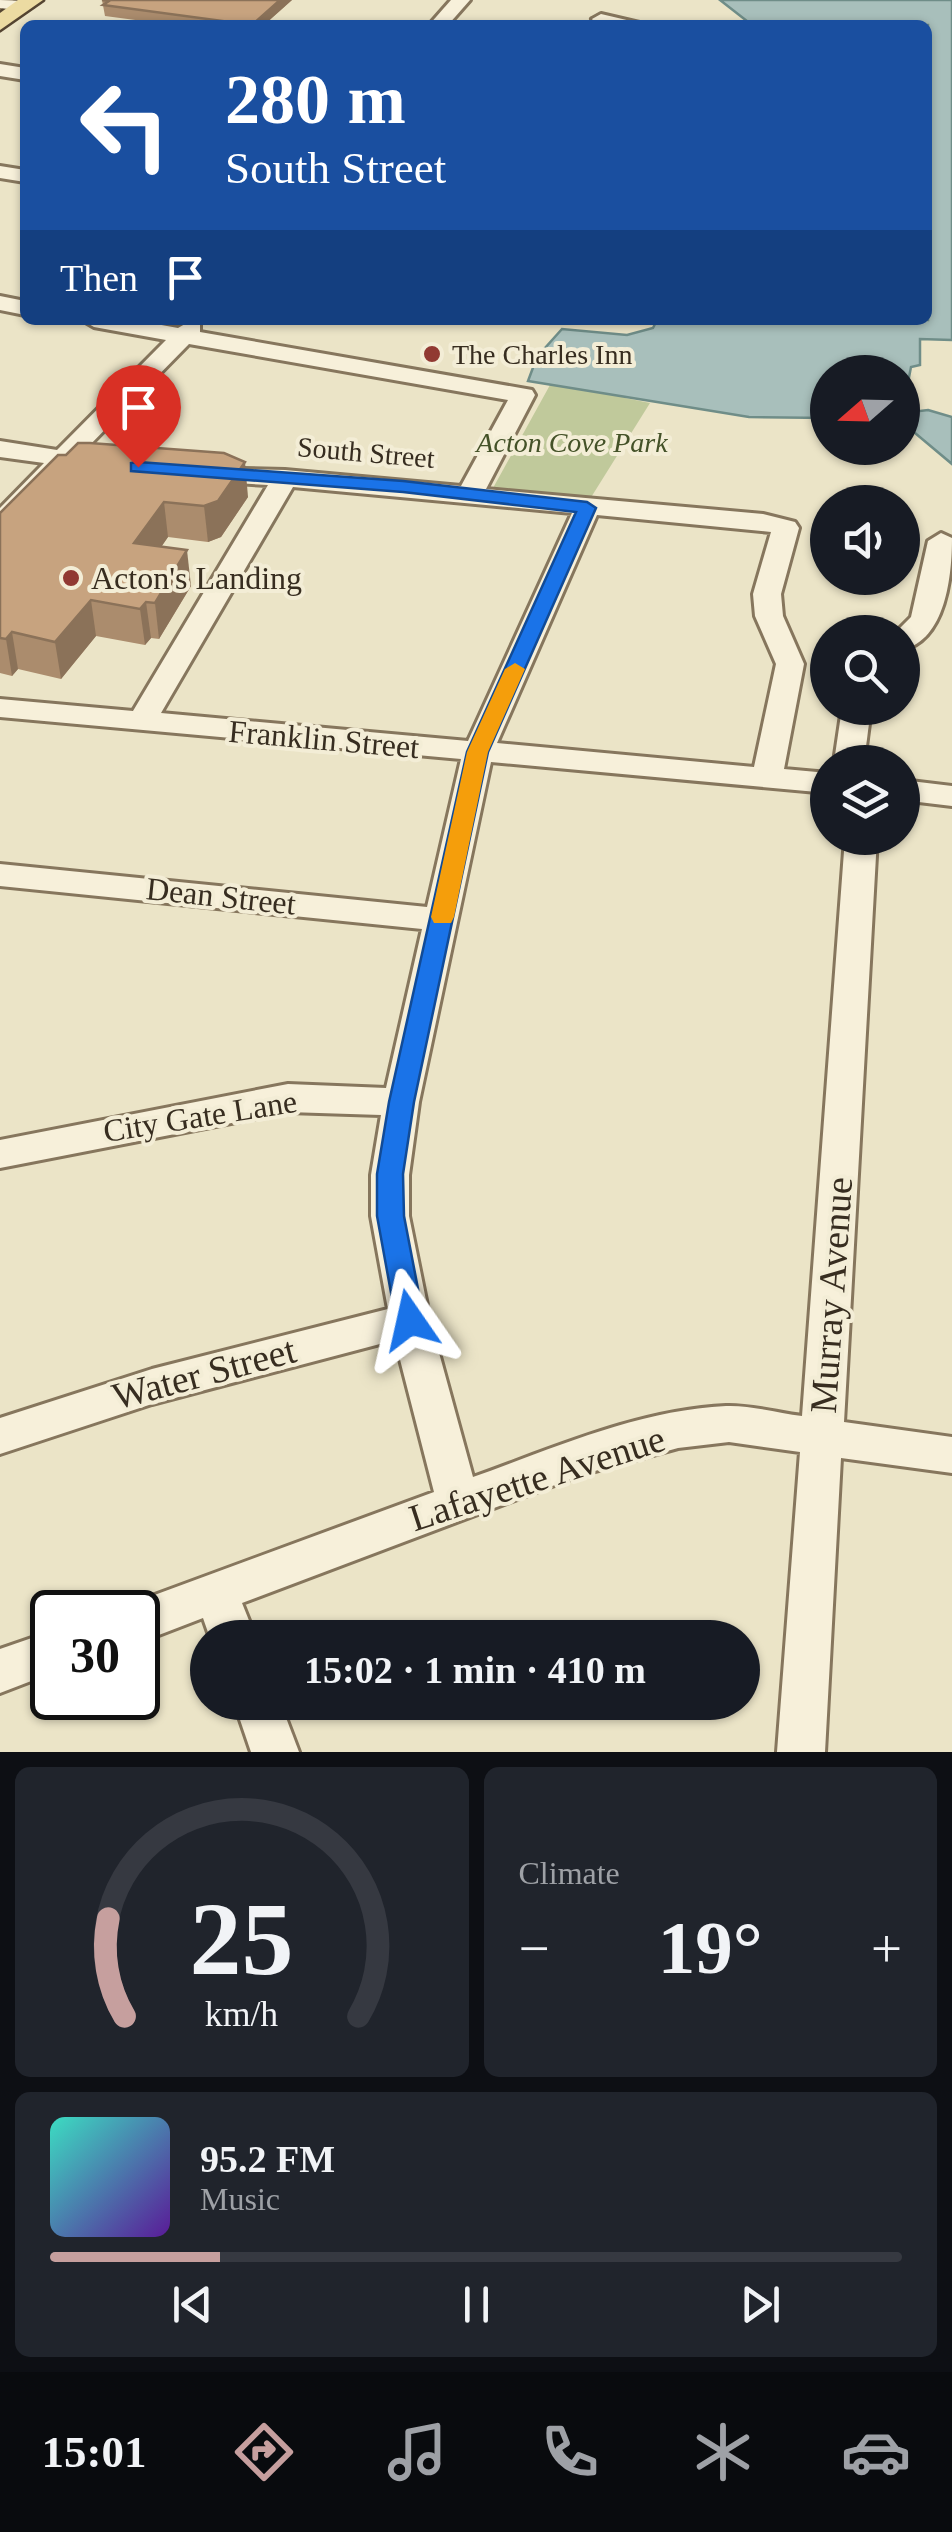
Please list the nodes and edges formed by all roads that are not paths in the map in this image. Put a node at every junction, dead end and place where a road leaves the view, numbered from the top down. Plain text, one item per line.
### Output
1 (462, 0) edge
2 (620, 0) edge
3 (0, 2) edge
4 (28, 3) edge
5 (443, 20) edge
6 (607, 20) edge
7 (0, 23) edge
8 (155, 325) edge
9 (191, 328) edge
10 (0, 449) edge
11 (62, 460) junction
12 (118, 466) edge
13 (175, 471) edge
14 (285, 478) junction
15 (470, 494) junction
16 (587, 508) junction
17 (0, 524) edge
18 (941, 541) dead end
19 (920, 624) edge
20 (0, 708) edge
21 (141, 722) junction
22 (478, 752) junction
23 (767, 778) junction
24 (810, 782) edge
25 (920, 792) edge
26 (952, 796) edge
27 (860, 855) edge
28 (0, 875) edge
29 (442, 920) junction
30 (402, 1102) junction
31 (0, 1154) edge
32 (410, 1320) junction
33 (821, 1435) junction
34 (0, 1436) edge
35 (952, 1455) edge
36 (458, 1501) junction
37 (216, 1593) junction
38 (160, 1614) edge
39 (226, 1620) edge
40 (30, 1660) edge
41 (0, 1671) edge
42 (263, 1720) edge
43 (275, 1752) edge
44 (801, 1752) edge

1 - 5 street
2 - 6 street
3 - 4 street
4 - 7 main road
8 - 9 street
9 - 11 street
9 - 15 street
10 - 11 street
11 - 12 street
11 - 17 street
13 - 14 street, South Street
14 - 15 street, South Street
14 - 21 street
15 - 16 street, South Street
16 - 22 street
16 - 23 street, South Street
18 - 19 street
20 - 21 street, Franklin Street
21 - 22 street, Franklin Street
22 - 23 street, Franklin Street
22 - 29 street
23 - 24 street, Franklin Street
25 - 26 street
27 - 33 street, Murray Avenue
28 - 29 street, Dean Street
29 - 30 street
30 - 31 street, City Gate Lane
30 - 32 street
32 - 34 street, Water Street
32 - 36 street
33 - 35 street, Lafayette Avenue
33 - 36 street, Lafayette Avenue
33 - 44 street, Murray Avenue
36 - 37 street, Lafayette Avenue
37 - 38 street, Lafayette Avenue
37 - 39 street
40 - 41 street
42 - 43 street

